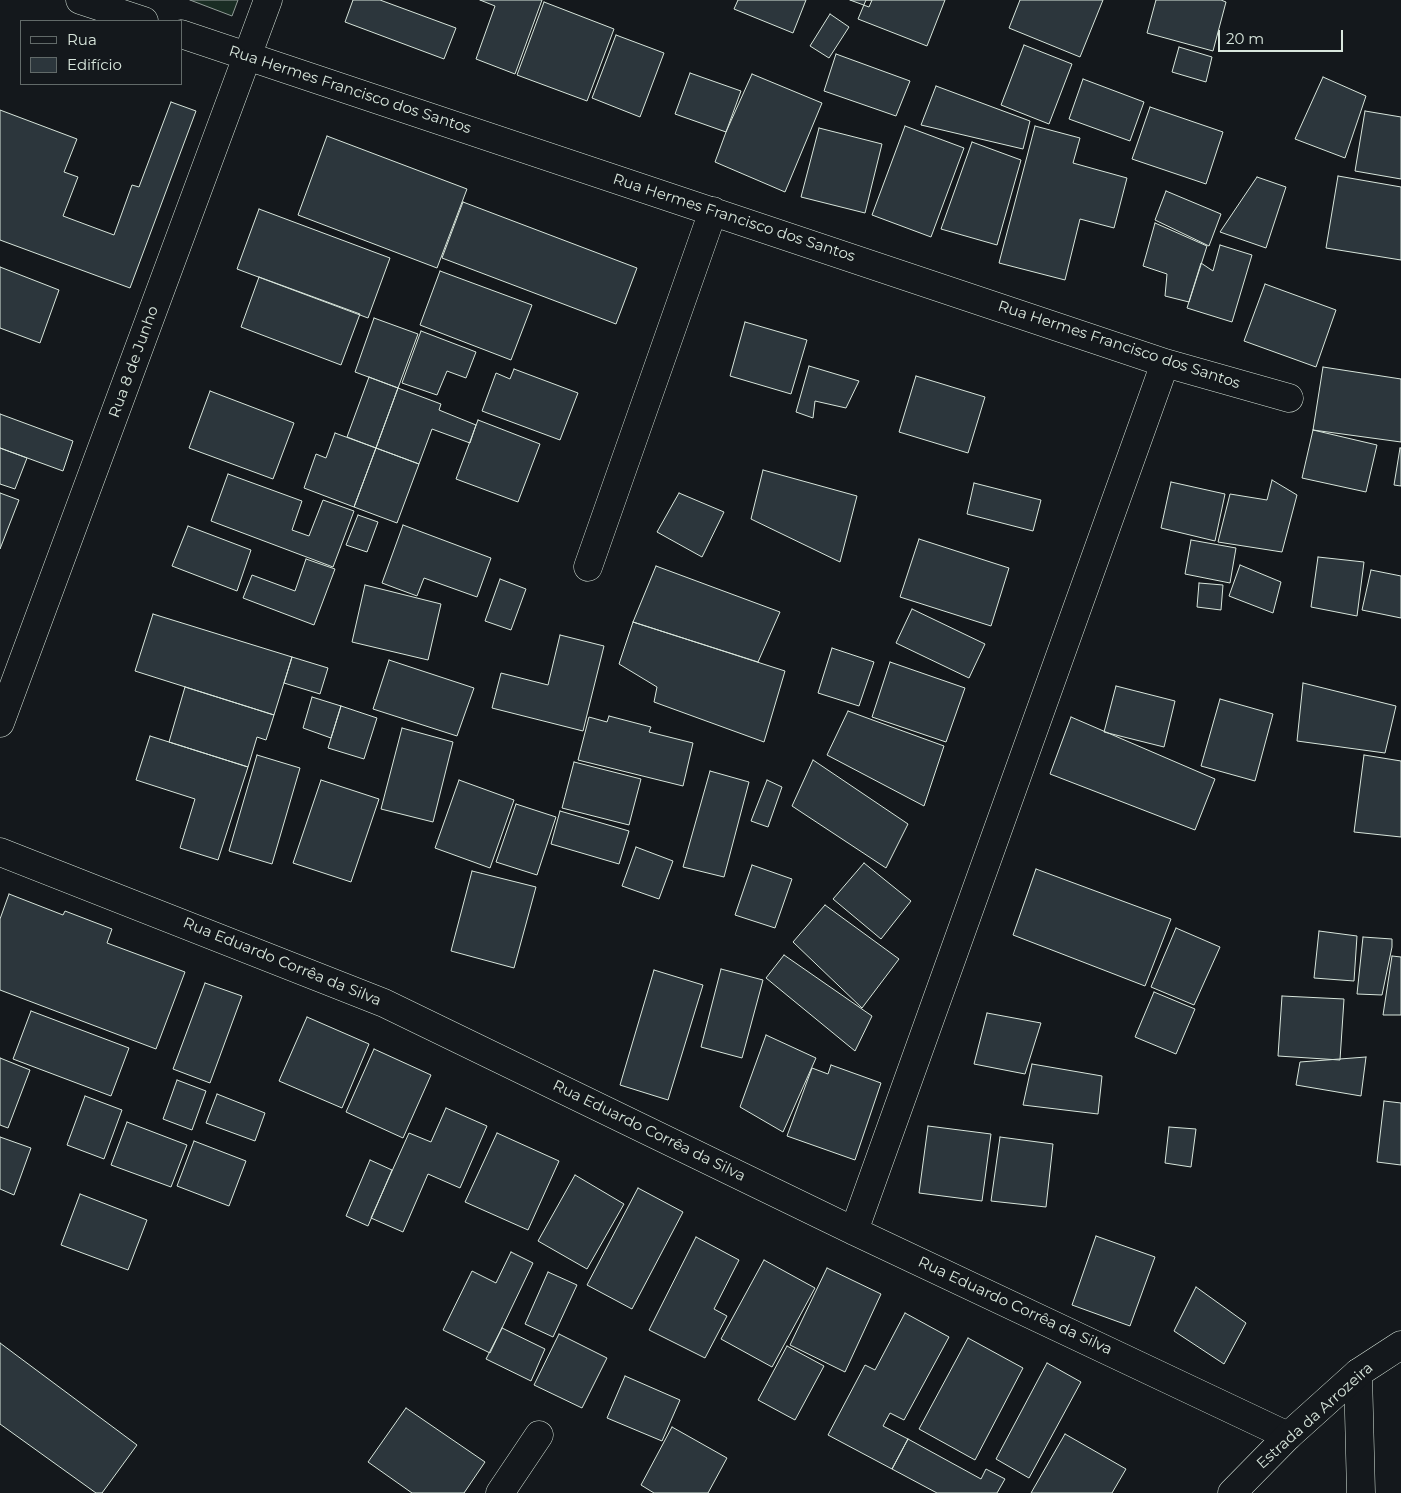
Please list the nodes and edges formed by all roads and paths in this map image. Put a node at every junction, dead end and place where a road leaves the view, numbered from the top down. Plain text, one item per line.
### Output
1 (80, 0) edge
2 (268, 0) edge
3 (141, 20) edge
4 (182, 34) edge
5 (248, 56) junction
6 (714, 211) junction
7 (1165, 363) junction
8 (1289, 398) dead end
9 (588, 567) dead end
10 (0, 723) edge
11 (0, 852) edge
12 (854, 1231) junction
13 (1401, 1344) edge
14 (1358, 1373) junction
15 (539, 1435) dead end
16 (1288, 1436) junction
17 (500, 1493) edge
18 (1232, 1493) edge
19 (1361, 1493) edge

1 - 3 street
2 - 5 street, Rua 8 de Junho
4 - 5 street, Rua Hermes Francisco dos Santos
5 - 6 street, Rua Hermes Francisco dos Santos
5 - 10 street, Rua 8 de Junho
6 - 7 street, Rua Hermes Francisco dos Santos
6 - 9 street
7 - 8 street, Rua Hermes Francisco dos Santos
7 - 12 street
11 - 12 street, Rua Eduardo Corrêa da Silva
12 - 16 street, Rua Eduardo Corrêa da Silva
13 - 14 street, Estrada da Arrozeira
14 - 16 street, Estrada da Arrozeira
14 - 19 street
15 - 17 street
16 - 18 street, Estrada da Arrozeira

